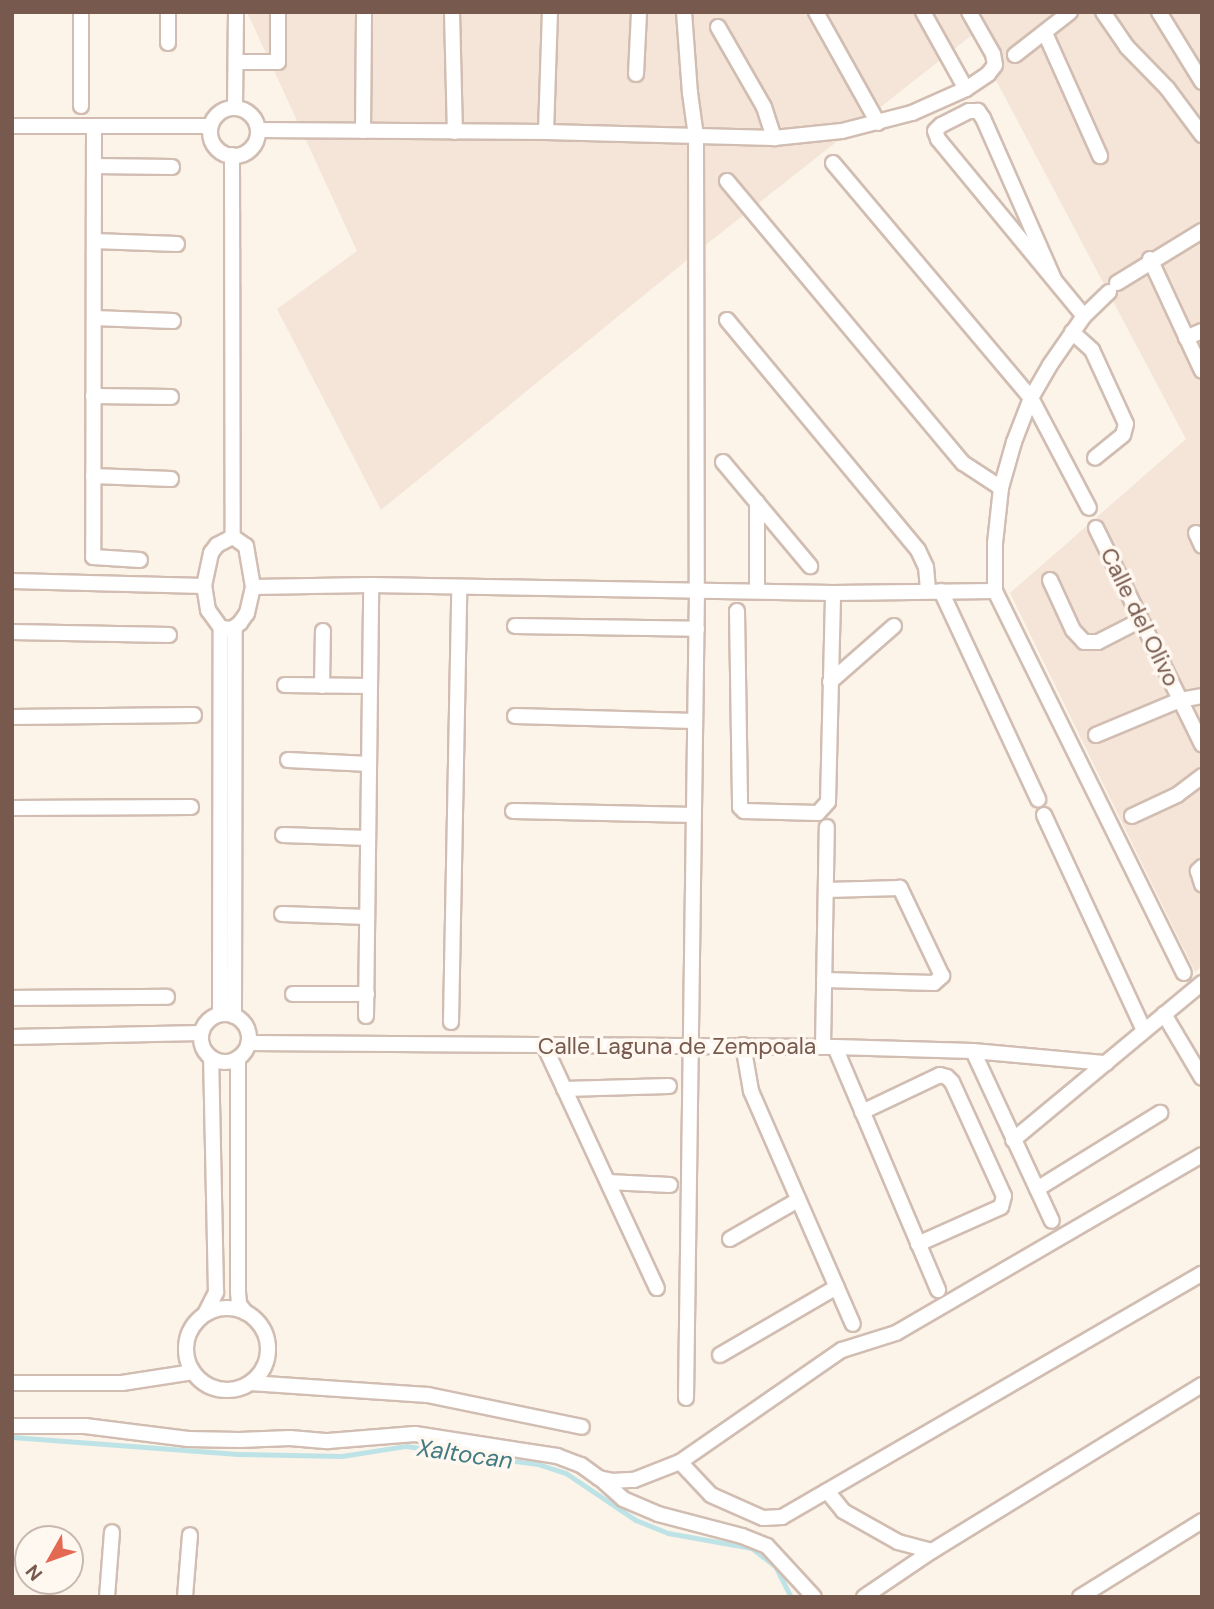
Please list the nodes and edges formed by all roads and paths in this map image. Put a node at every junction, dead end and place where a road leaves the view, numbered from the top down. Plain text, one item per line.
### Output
1 (81, 12) edge
2 (168, 12) edge
3 (236, 12) edge
4 (278, 12) edge
5 (364, 12) edge
6 (452, 12) edge
7 (550, 12) edge
8 (639, 12) edge
9 (684, 12) edge
10 (817, 12) edge
11 (923, 12) edge
12 (969, 12) edge
13 (1070, 12) edge
14 (1103, 12) edge
15 (1159, 12) edge
16 (718, 27) dead end
17 (1045, 33) junction
18 (168, 43) dead end
19 (1016, 55) dead end
20 (236, 62) junction
21 (636, 74) dead end
22 (1202, 82) edge
23 (966, 89) junction
24 (81, 106) dead end
25 (235, 107) junction
26 (878, 123) junction
27 (12, 126) edge
28 (94, 126) junction
29 (210, 127) junction
30 (258, 130) junction
31 (363, 131) junction
32 (546, 131) junction
33 (455, 132) junction
34 (1202, 135) edge
35 (696, 136) junction
36 (774, 138) junction
37 (232, 155) junction
38 (1100, 156) dead end
39 (833, 163) dead end
40 (94, 166) junction
41 (173, 167) dead end
42 (727, 181) dead end
43 (1202, 230) edge
44 (94, 241) junction
45 (177, 244) dead end
46 (1150, 259) junction
47 (1054, 279) junction
48 (1084, 316) junction
49 (94, 318) junction
50 (727, 320) dead end
51 (173, 321) dead end
52 (1202, 331) edge
53 (1072, 332) junction
54 (1186, 338) junction
55 (1202, 371) edge
56 (93, 396) junction
57 (171, 397) dead end
58 (1031, 398) junction
59 (1095, 458) dead end
60 (723, 461) dead end
61 (93, 475) junction
62 (171, 478) dead end
63 (1001, 488) junction
64 (757, 502) junction
65 (1089, 509) dead end
66 (1096, 528) dead end
67 (233, 537) junction
68 (140, 560) dead end
69 (810, 566) dead end
70 (1050, 580) dead end
71 (12, 581) edge
72 (204, 586) junction
73 (370, 586) junction
74 (253, 587) junction
75 (459, 587) junction
76 (697, 590) junction
77 (757, 591) junction
78 (934, 591) junction
79 (995, 591) junction
80 (833, 593) junction
81 (737, 611) dead end
82 (1141, 620) junction
83 (515, 626) dead end
84 (894, 626) dead end
85 (228, 627) junction
86 (696, 629) junction
87 (323, 631) dead end
88 (12, 632) edge
89 (169, 635) dead end
90 (830, 682) junction
91 (285, 685) dead end
92 (323, 686) junction
93 (369, 686) junction
94 (1202, 696) edge
95 (1180, 700) junction
96 (194, 715) dead end
97 (515, 716) dead end
98 (12, 717) edge
99 (695, 721) junction
100 (1096, 736) dead end
101 (1202, 744) edge
102 (288, 760) dead end
103 (369, 764) junction
104 (1202, 776) edge
105 (1038, 799) dead end
106 (191, 807) dead end
107 (12, 808) edge
108 (513, 811) dead end
109 (694, 815) junction
110 (1044, 815) dead end
111 (1132, 816) dead end
112 (827, 827) dead end
113 (283, 835) dead end
114 (368, 838) junction
115 (1202, 867) edge
116 (1202, 884) edge
117 (826, 890) junction
118 (282, 914) dead end
119 (367, 917) junction
120 (1184, 973) dead end
121 (824, 980) junction
122 (1202, 983) edge
123 (293, 994) dead end
124 (366, 995) junction
125 (167, 997) dead end
126 (12, 998) edge
127 (1164, 1014) junction
128 (227, 1015) junction
129 (366, 1016) dead end
130 (451, 1022) dead end
131 (1144, 1030) junction
132 (201, 1033) junction
133 (12, 1037) edge
134 (248, 1043) junction
135 (692, 1044) junction
136 (544, 1045) junction
137 (743, 1045) junction
138 (829, 1047) junction
139 (973, 1051) junction
140 (211, 1058) junction
141 (238, 1058) junction
142 (1106, 1063) junction
143 (1202, 1078) edge
144 (669, 1086) dead end
145 (564, 1089) junction
146 (862, 1112) junction
147 (1160, 1113) dead end
148 (1013, 1140) junction
149 (1200, 1158) edge
150 (608, 1182) junction
151 (670, 1185) dead end
152 (1037, 1189) junction
153 (798, 1200) junction
154 (1052, 1221) dead end
155 (730, 1239) dead end
156 (918, 1244) junction
157 (1202, 1274) edge
158 (837, 1287) junction
159 (657, 1288) dead end
160 (938, 1290) dead end
161 (245, 1311) junction
162 (205, 1314) junction
163 (853, 1324) dead end
164 (720, 1354) dead end
165 (193, 1372) junction
166 (12, 1383) edge
167 (250, 1383) junction
168 (1202, 1385) edge
169 (686, 1398) dead end
170 (12, 1426) edge
171 (582, 1427) dead end
172 (680, 1462) junction
173 (600, 1478) junction
174 (827, 1491) junction
175 (1202, 1521) edge
176 (112, 1532) dead end
177 (190, 1535) dead end
178 (932, 1551) junction
179 (107, 1597) edge
180 (186, 1597) edge
181 (814, 1597) edge
182 (864, 1597) edge
183 (1080, 1597) edge

1 - 24 street
2 - 18 street
3 - 20 street
4 - 20 street
5 - 31 street
6 - 33 street
7 - 32 street
8 - 21 street
9 - 35 street
10 - 26 street
11 - 23 street
12 - 23 street
13 - 17 street
14 - 34 street
15 - 22 street
16 - 36 street
17 - 19 street
17 - 38 street
20 - 25 street
23 - 26 street
25 - 29 street
25 - 30 street
26 - 36 street
27 - 28 street
28 - 29 street
28 - 40 street
29 - 37 street
30 - 31 street
30 - 37 street
31 - 33 street
32 - 33 street
32 - 35 street
35 - 36 street
35 - 76 street
37 - 67 street
39 - 58 street
40 - 41 street
40 - 44 street
42 - 63 street
43 - 46 street
44 - 45 street
44 - 49 street
46 - 48 street
46 - 54 street
47 - 47 street
47 - 48 street
48 - 53 street
49 - 51 street
49 - 56 street
50 - 78 street
52 - 54 street
53 - 58 street
53 - 59 street
54 - 55 street
56 - 57 street
56 - 61 street
58 - 63 street
58 - 65 street
60 - 64 street
61 - 62 street
61 - 68 street
63 - 79 street
64 - 69 street
64 - 77 street
66 - 82 street, Calle del Olivo
67 - 72 street
67 - 74 street
70 - 82 street
71 - 72 street
72 - 85 street
73 - 74 street
73 - 75 street
73 - 93 street
74 - 85 street
75 - 76 street
75 - 130 street
76 - 77 street
76 - 86 street
77 - 80 street
78 - 79 street
78 - 80 street
78 - 105 street
79 - 120 street
80 - 90 street
81 - 90 street
82 - 95 street, Calle del Olivo
83 - 86 street
84 - 90 street
85 - 128 street
86 - 99 street
87 - 92 street
88 - 89 street
91 - 92 street
92 - 93 street
93 - 103 street
94 - 95 street
95 - 100 street
95 - 101 street, Calle del Olivo
96 - 98 street
97 - 99 street
99 - 109 street
102 - 103 street
103 - 114 street
104 - 111 street
106 - 107 street
108 - 109 street
109 - 135 street
110 - 131 street
112 - 117 street
113 - 114 street
114 - 119 street
115 - 116 street
117 - 121 street
117 - 121 street
118 - 119 street
119 - 124 street
121 - 138 street
122 - 127 street
123 - 124 street
124 - 129 street
125 - 126 street
127 - 131 street
127 - 143 street
128 - 132 street
128 - 134 street
131 - 142 street
132 - 133 street
132 - 140 street
134 - 136 street, Calle Laguna de Zempoala
134 - 141 street
135 - 136 street, Calle Laguna de Zempoala
135 - 137 street, Calle Laguna de Zempoala
135 - 169 street
136 - 145 street
137 - 138 street, Calle Laguna de Zempoala
137 - 153 street
138 - 139 street, Calle Laguna de Zempoala
138 - 146 street
139 - 142 street, Calle Laguna de Zempoala
139 - 148 street
140 - 141 street
140 - 162 street
141 - 161 street
142 - 148 street
144 - 145 street
145 - 150 street
146 - 156 street
146 - 156 street
147 - 152 street
148 - 152 street
149 - 172 street
150 - 151 street
150 - 159 street
152 - 154 street
153 - 155 street
153 - 158 street
156 - 160 street
157 - 174 street
158 - 163 street
158 - 164 street
161 - 162 street
161 - 167 street
162 - 165 street
165 - 166 street
165 - 167 street
167 - 171 street
168 - 178 street
170 - 173 street
172 - 173 street
172 - 174 street
173 - 181 street
174 - 178 street
175 - 183 street
176 - 179 street
177 - 180 street
178 - 182 street

